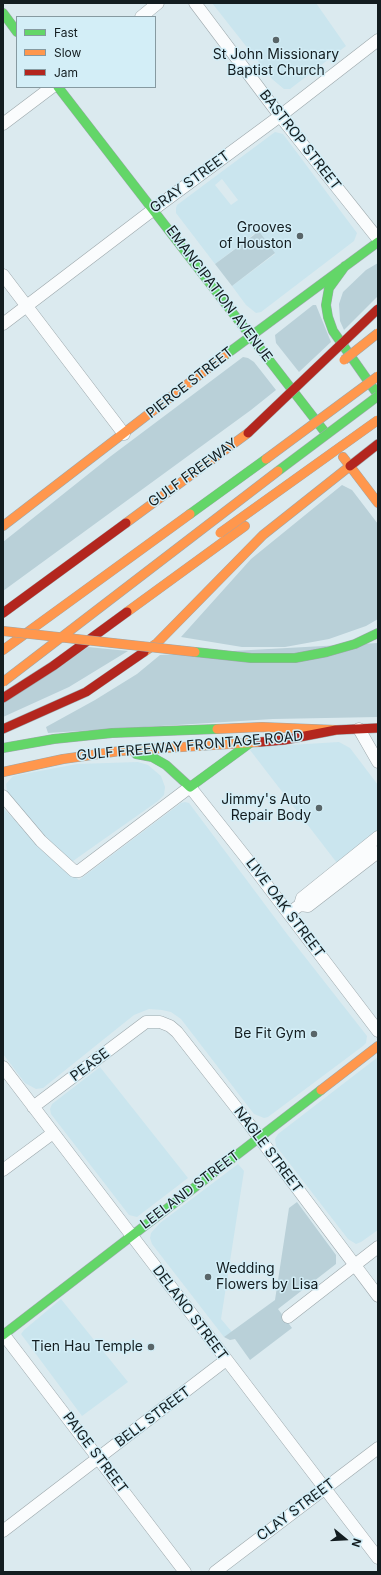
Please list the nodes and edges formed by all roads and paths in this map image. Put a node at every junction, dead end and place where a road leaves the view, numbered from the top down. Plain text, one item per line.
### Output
1 (158, 3) edge
2 (195, 3) edge
3 (3, 13) edge
4 (142, 16) edge
5 (16, 31) edge
6 (378, 40) edge
7 (51, 88) edge
8 (59, 88) edge
9 (280, 116) junction
10 (3, 124) edge
11 (154, 209) junction
12 (378, 239) edge
13 (378, 242) edge
14 (345, 266) junction
15 (3, 275) edge
16 (27, 306) junction
17 (378, 309) edge
18 (3, 324) edge
19 (378, 327) edge
20 (378, 333) edge
21 (251, 336) junction
22 (378, 376) edge
23 (315, 382) dead end
24 (378, 396) edge
25 (378, 420) edge
26 (378, 429) edge
27 (248, 433) junction
28 (124, 434) junction
29 (378, 444) edge
30 (342, 455) junction
31 (350, 466) junction
32 (378, 503) edge
33 (3, 526) edge
34 (174, 566) dead end
35 (142, 587) dead end
36 (3, 613) edge
37 (83, 622) junction
38 (3, 631) edge
39 (378, 633) edge
40 (3, 650) edge
41 (3, 682) edge
42 (3, 698) edge
43 (378, 728) edge
44 (3, 729) edge
45 (359, 729) junction
46 (336, 730) junction
47 (250, 743) junction
48 (3, 748) edge
49 (120, 751) junction
50 (378, 762) edge
51 (3, 772) edge
52 (190, 788) junction
53 (3, 796) edge
54 (378, 837) edge
55 (378, 852) edge
56 (300, 905) junction
57 (289, 913) junction
58 (146, 1022) joint
59 (378, 1030) edge
60 (378, 1046) edge
61 (3, 1067) edge
62 (33, 1107) junction
63 (53, 1133) junction
64 (259, 1137) junction
65 (3, 1170) edge
66 (131, 1235) junction
67 (378, 1247) edge
68 (354, 1265) junction
69 (378, 1296) edge
70 (288, 1317) dead end
71 (3, 1335) edge
72 (226, 1360) junction
73 (378, 1448) edge
74 (98, 1458) junction
75 (325, 1488) junction
76 (3, 1531) edge
77 (378, 1558) edge
78 (185, 1572) edge
79 (215, 1572) edge

1 - 4 street
2 - 9 street, BASTROP STREET
3 - 5 main road
6 - 9 street, GRAY STREET
7 - 10 street
8 - 11 main road, EMANCIPATION AVENUE
9 - 11 street, GRAY STREET
9 - 12 street, BASTROP STREET
11 - 16 street, GRAY STREET
11 - 21 main road, EMANCIPATION AVENUE
13 - 14 main road, PIERCE STREET
14 - 21 main road, PIERCE STREET
14 - 24 main road
15 - 16 street
16 - 18 street, GRAY STREET
16 - 28 street
17 - 27 main road, bridge
19 - 20 main road, bridge
21 - 28 main road, PIERCE STREET
21 - 30 main road, EMANCIPATION AVENUE
22 - 40 main road, bridge
23 - 27 main road, GULF FREEWAY, bridge
24 - 37 main road, bridge
25 - 34 main road, bridge
26 - 30 main road
27 - 36 main road, GULF FREEWAY
28 - 33 main road, PIERCE STREET
29 - 31 main road
30 - 31 main road, EMANCIPATION AVENUE
30 - 42 main road
31 - 32 main road, EMANCIPATION AVENUE
31 - 44 main road
35 - 37 main road, bridge
37 - 41 main road, bridge
38 - 39 main road, bridge
43 - 45 main road, GULF FREEWAY FRONTAGE ROAD
45 - 46 main road, GULF FREEWAY FRONTAGE ROAD
45 - 50 street
46 - 47 main road, GULF FREEWAY FRONTAGE ROAD
46 - 48 main road
47 - 49 main road, GULF FREEWAY FRONTAGE ROAD
47 - 52 main road
49 - 51 main road, GULF FREEWAY FRONTAGE ROAD
49 - 52 main road
52 - 53 street
52 - 57 street, LIVE OAK STREET
54 - 56 street
55 - 56 street
56 - 57 street
57 - 59 street, LIVE OAK STREET
58 - 62 street, PEASE
58 - 64 street, NAGLE STREET
60 - 64 main road, LEELAND STREET
61 - 62 street, DELANO STREET
62 - 63 street, DELANO STREET
63 - 65 street
63 - 66 street, DELANO STREET
64 - 66 main road, LEELAND STREET
64 - 68 street, NAGLE STREET
66 - 71 main road, LEELAND STREET
66 - 72 street, DELANO STREET
67 - 68 street
68 - 69 street, NAGLE STREET
68 - 70 street
71 - 74 street, PAIGE STREET
72 - 74 street, BELL STREET
72 - 75 street, DELANO STREET
73 - 75 street, CLAY STREET
74 - 76 street, BELL STREET
74 - 78 street, PAIGE STREET
75 - 77 street, DELANO STREET
75 - 79 street, CLAY STREET

